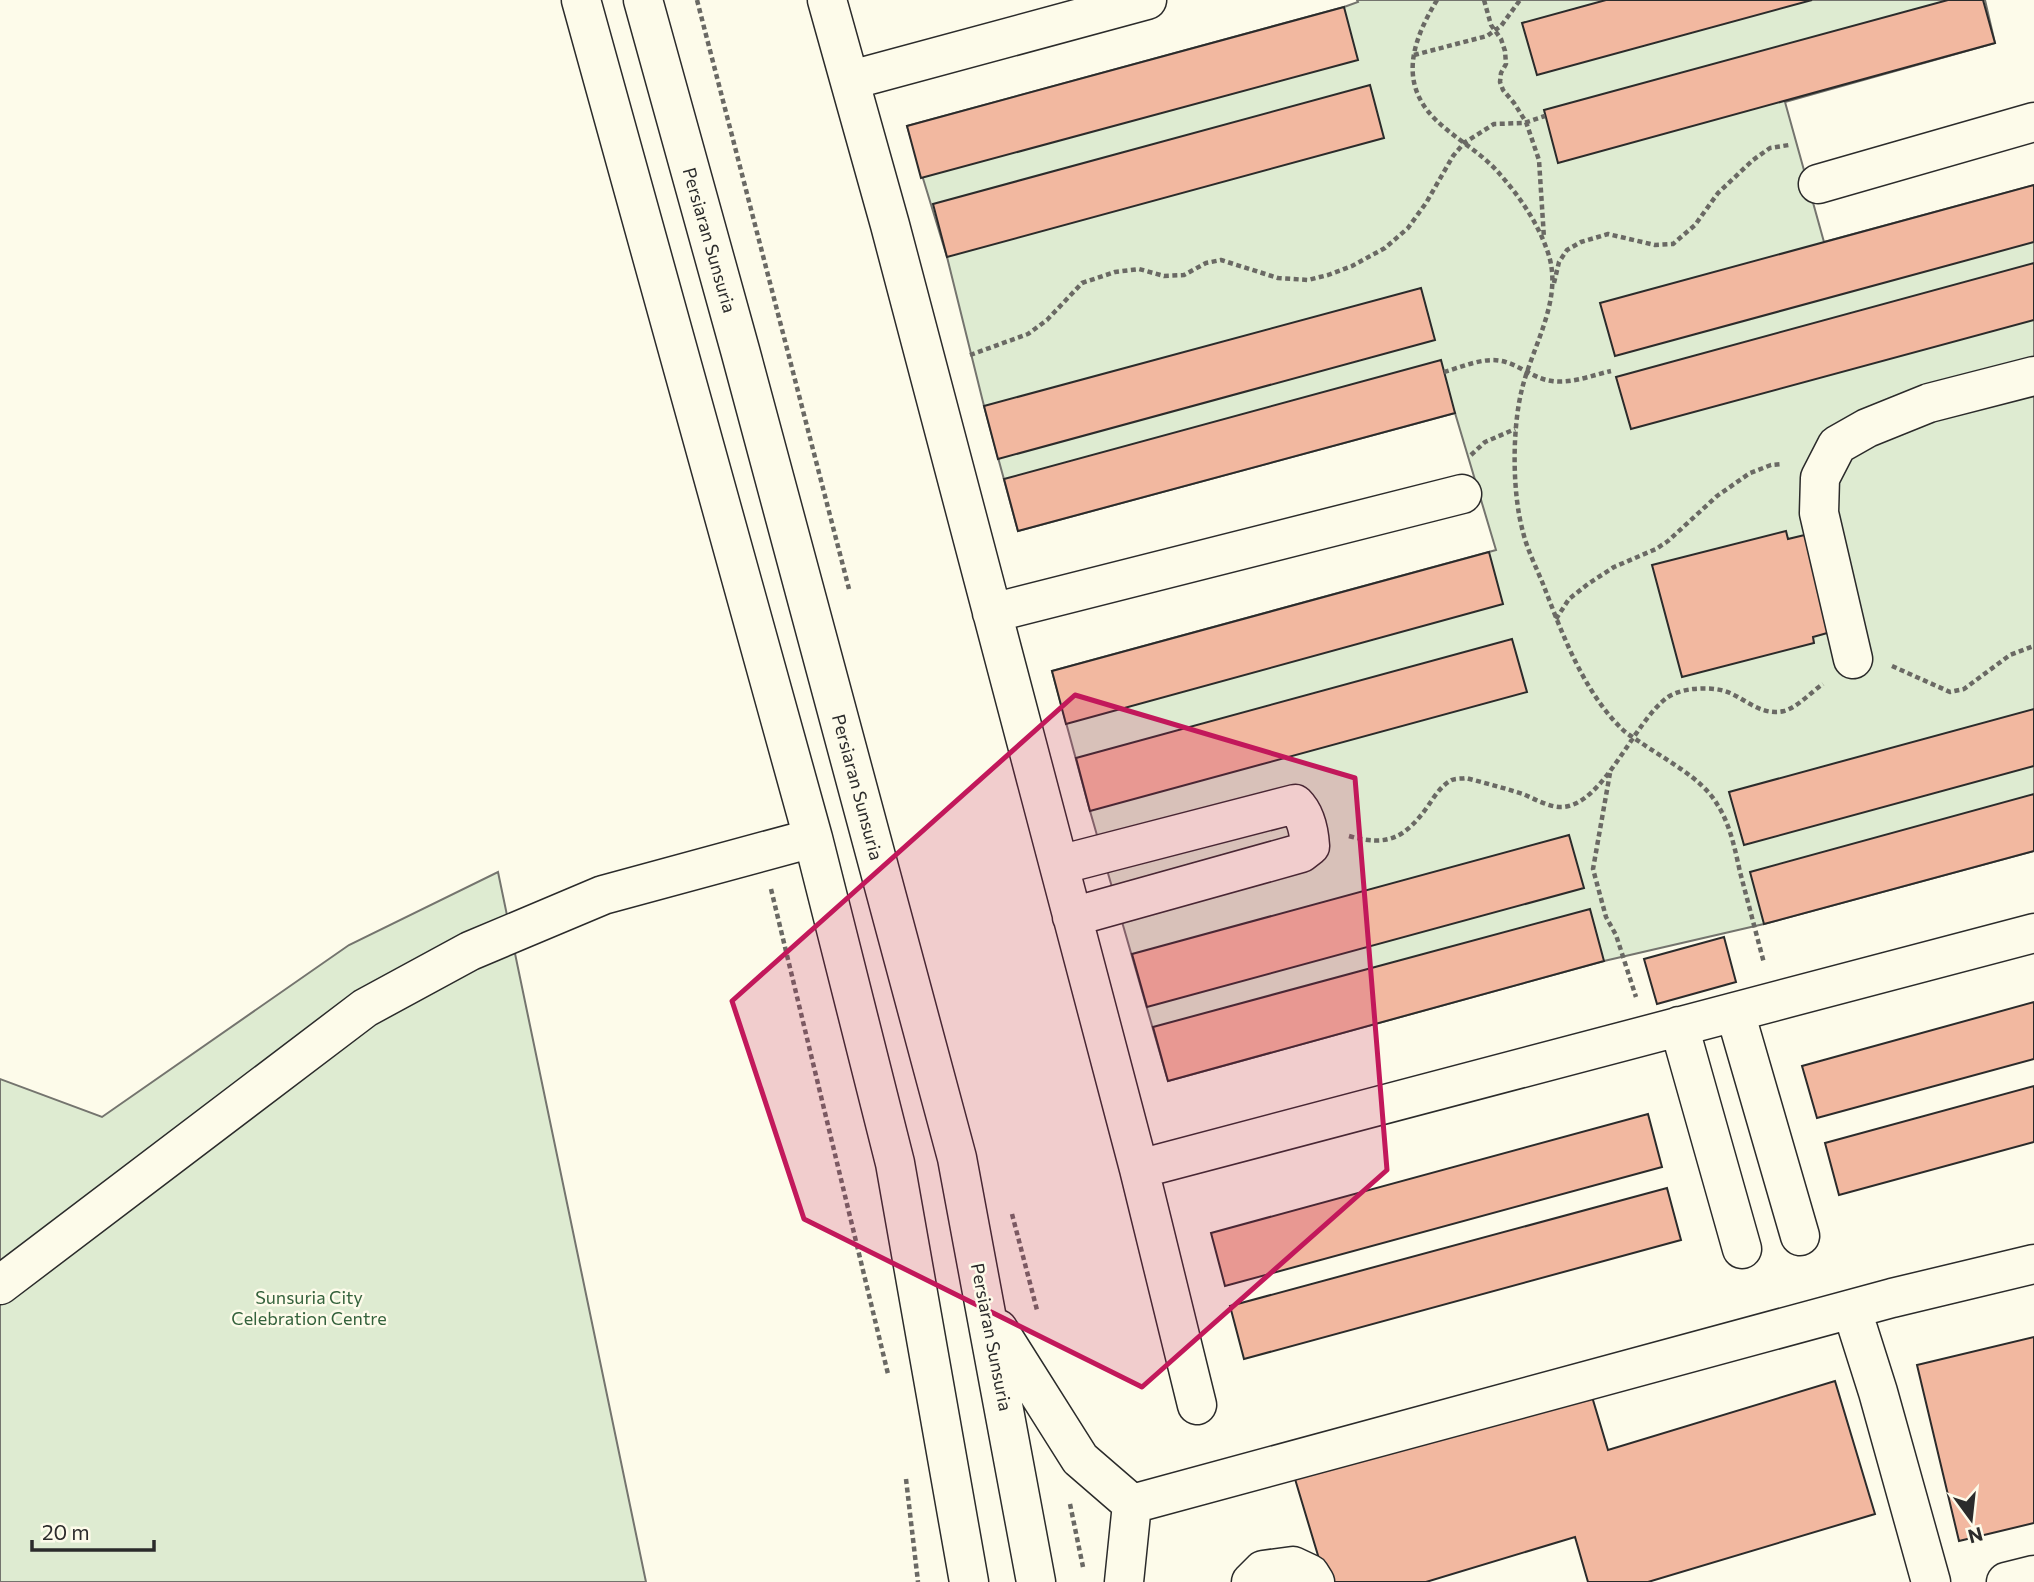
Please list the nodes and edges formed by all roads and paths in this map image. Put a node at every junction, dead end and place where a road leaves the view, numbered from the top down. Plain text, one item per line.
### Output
1 (582, 0) edge
2 (643, 0) edge
3 (696, 0) edge
4 (828, 0) edge
5 (1147, 0) edge
6 (1437, 0) edge
7 (1484, 0) edge
8 (1520, 0) edge
9 (1495, 31) junction
10 (1414, 55) junction
11 (851, 80) junction
12 (1545, 116) dead end
13 (1526, 122) junction
14 (2034, 122) edge
15 (1464, 143) junction
16 (1789, 145) dead end
17 (1818, 184) dead end
18 (1545, 244) junction
19 (1553, 287) junction
20 (970, 355) dead end
21 (1611, 370) dead end
22 (1444, 372) dead end
23 (1527, 373) junction
24 (2034, 376) edge
25 (1825, 468) junction
26 (1462, 494) dead end
27 (851, 596) dead end
28 (992, 614) junction
29 (1556, 619) junction
30 (2034, 646) edge
31 (1853, 659) junction
32 (1633, 737) junction
33 (1611, 770) junction
34 (1310, 837) junction
35 (813, 838) junction
36 (762, 852) junction
37 (1059, 864) junction
38 (1072, 917) junction
39 (2034, 933) edge
40 (1773, 1002) junction
41 (1735, 1012) junction
42 (1664, 1030) junction
43 (1139, 1169) junction
44 (1010, 1205) dead end
45 (1800, 1236) dead end
46 (1742, 1249) dead end
47 (2034, 1264) edge
48 (0, 1284) edge
49 (1852, 1310) junction
50 (988, 1313) junction
51 (1038, 1314) dead end
52 (891, 1385) dead end
53 (1197, 1405) dead end
54 (906, 1478) dead end
55 (1132, 1504) junction
56 (2034, 1575) edge
57 (918, 1582) edge
58 (969, 1582) edge
59 (1036, 1582) edge
60 (1124, 1582) edge
61 (1251, 1582) edge
62 (1315, 1582) edge
63 (1931, 1582) edge
64 (2006, 1582) edge

1 - 35 street
2 - 50 street, Persiaran Sunsuria
3 - 27 path
4 - 11 street
5 - 11 street
6 - 10 path
7 - 9 path
8 - 9 path
9 - 10 path
9 - 13 path
10 - 15 path
11 - 28 street
12 - 13 path
13 - 15 path
13 - 18 path
14 - 17 street
15 - 18 path
15 - 20 path
16 - 19 path
18 - 19 path
19 - 23 path
21 - 23 path
22 - 23 path
23 - 29 path
24 - 25 street
25 - 29 path
25 - 31 street
26 - 28 street
28 - 37 street
29 - 32 path
30 - 31 path
31 - 32 path
32 - 33 path
32 - 40 path
33 - 34 path
33 - 42 path
34 - 37 street
34 - 38 street
35 - 36 street
35 - 58 street
36 - 48 street
36 - 52 path
37 - 38 street
38 - 43 street
39 - 40 street
40 - 41 street
41 - 42 street
41 - 45 street
42 - 43 street
42 - 46 street
43 - 53 street
44 - 51 path
47 - 49 street
49 - 55 street
49 - 63 street
50 - 55 street
50 - 59 street, Persiaran Sunsuria
54 - 57 path
55 - 60 street
56 - 64 street
61 - 62 street

